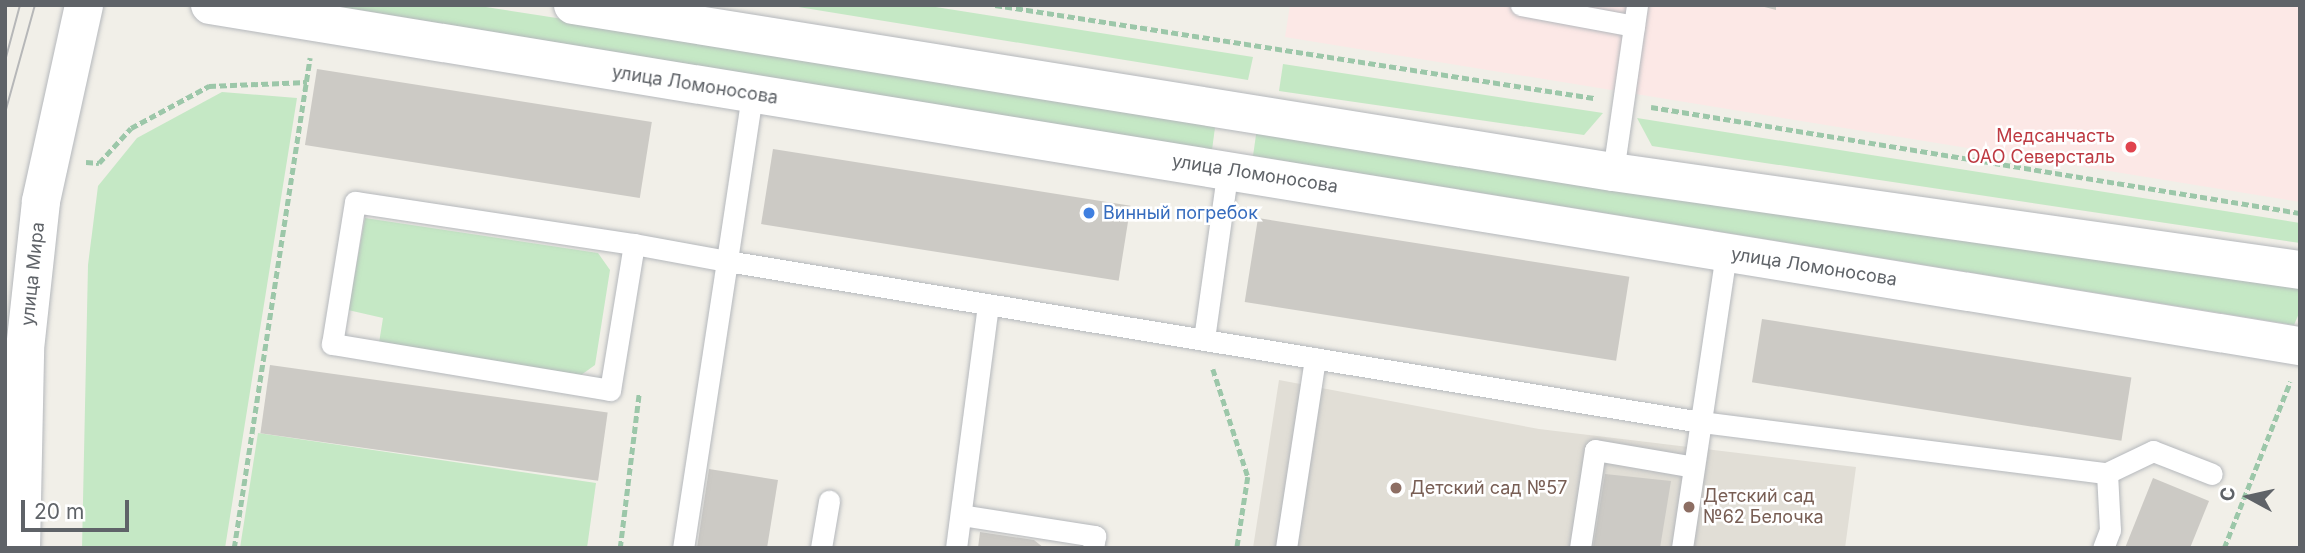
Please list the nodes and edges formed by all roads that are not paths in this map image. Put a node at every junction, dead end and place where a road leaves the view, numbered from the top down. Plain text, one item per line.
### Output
1 (84, 5) edge
2 (210, 5) edge
3 (573, 5) edge
4 (1521, 5) edge
5 (632, 9) edge
6 (1636, 15) edge
7 (752, 94) junction
8 (1236, 109) junction
9 (1228, 169) junction
10 (1613, 172) junction
11 (634, 244) junction
12 (1726, 252) junction
13 (727, 261) junction
14 (2300, 270) edge
15 (988, 305) junction
16 (1204, 340) junction
17 (1315, 358) junction
18 (2297, 358) edge
19 (14, 371) edge
20 (1701, 422) junction
21 (1694, 467) junction
22 (2107, 473) junction
23 (2213, 474) dead end
24 (829, 500) dead end
25 (961, 515) junction
26 (21, 548) edge
27 (683, 548) edge
28 (821, 548) edge
29 (956, 548) edge
30 (1093, 548) edge
31 (1286, 548) edge
32 (1580, 548) edge
33 (1682, 548) edge
34 (2103, 548) edge

1 - 19 street, улица Мира
2 - 7 street, улица Ломоносова
3 - 5 street
4 - 6 lane
5 - 8 street
6 - 10 lane
7 - 9 street, улица Ломоносова
7 - 13 lane
8 - 9 street
8 - 10 street
9 - 12 street, улица Ломоносова
9 - 16 lane
10 - 14 street
11 - 11 lane
11 - 13 lane
12 - 18 street, улица Ломоносова
12 - 20 lane
13 - 15 lane
13 - 27 lane
15 - 16 lane
15 - 25 lane
16 - 17 lane
17 - 20 lane
17 - 31 lane
19 - 26 street, улица Мира
20 - 21 lane
20 - 22 lane
21 - 32 lane
21 - 33 lane
22 - 23 lane
22 - 34 lane
24 - 28 lane
25 - 29 lane
25 - 30 lane

